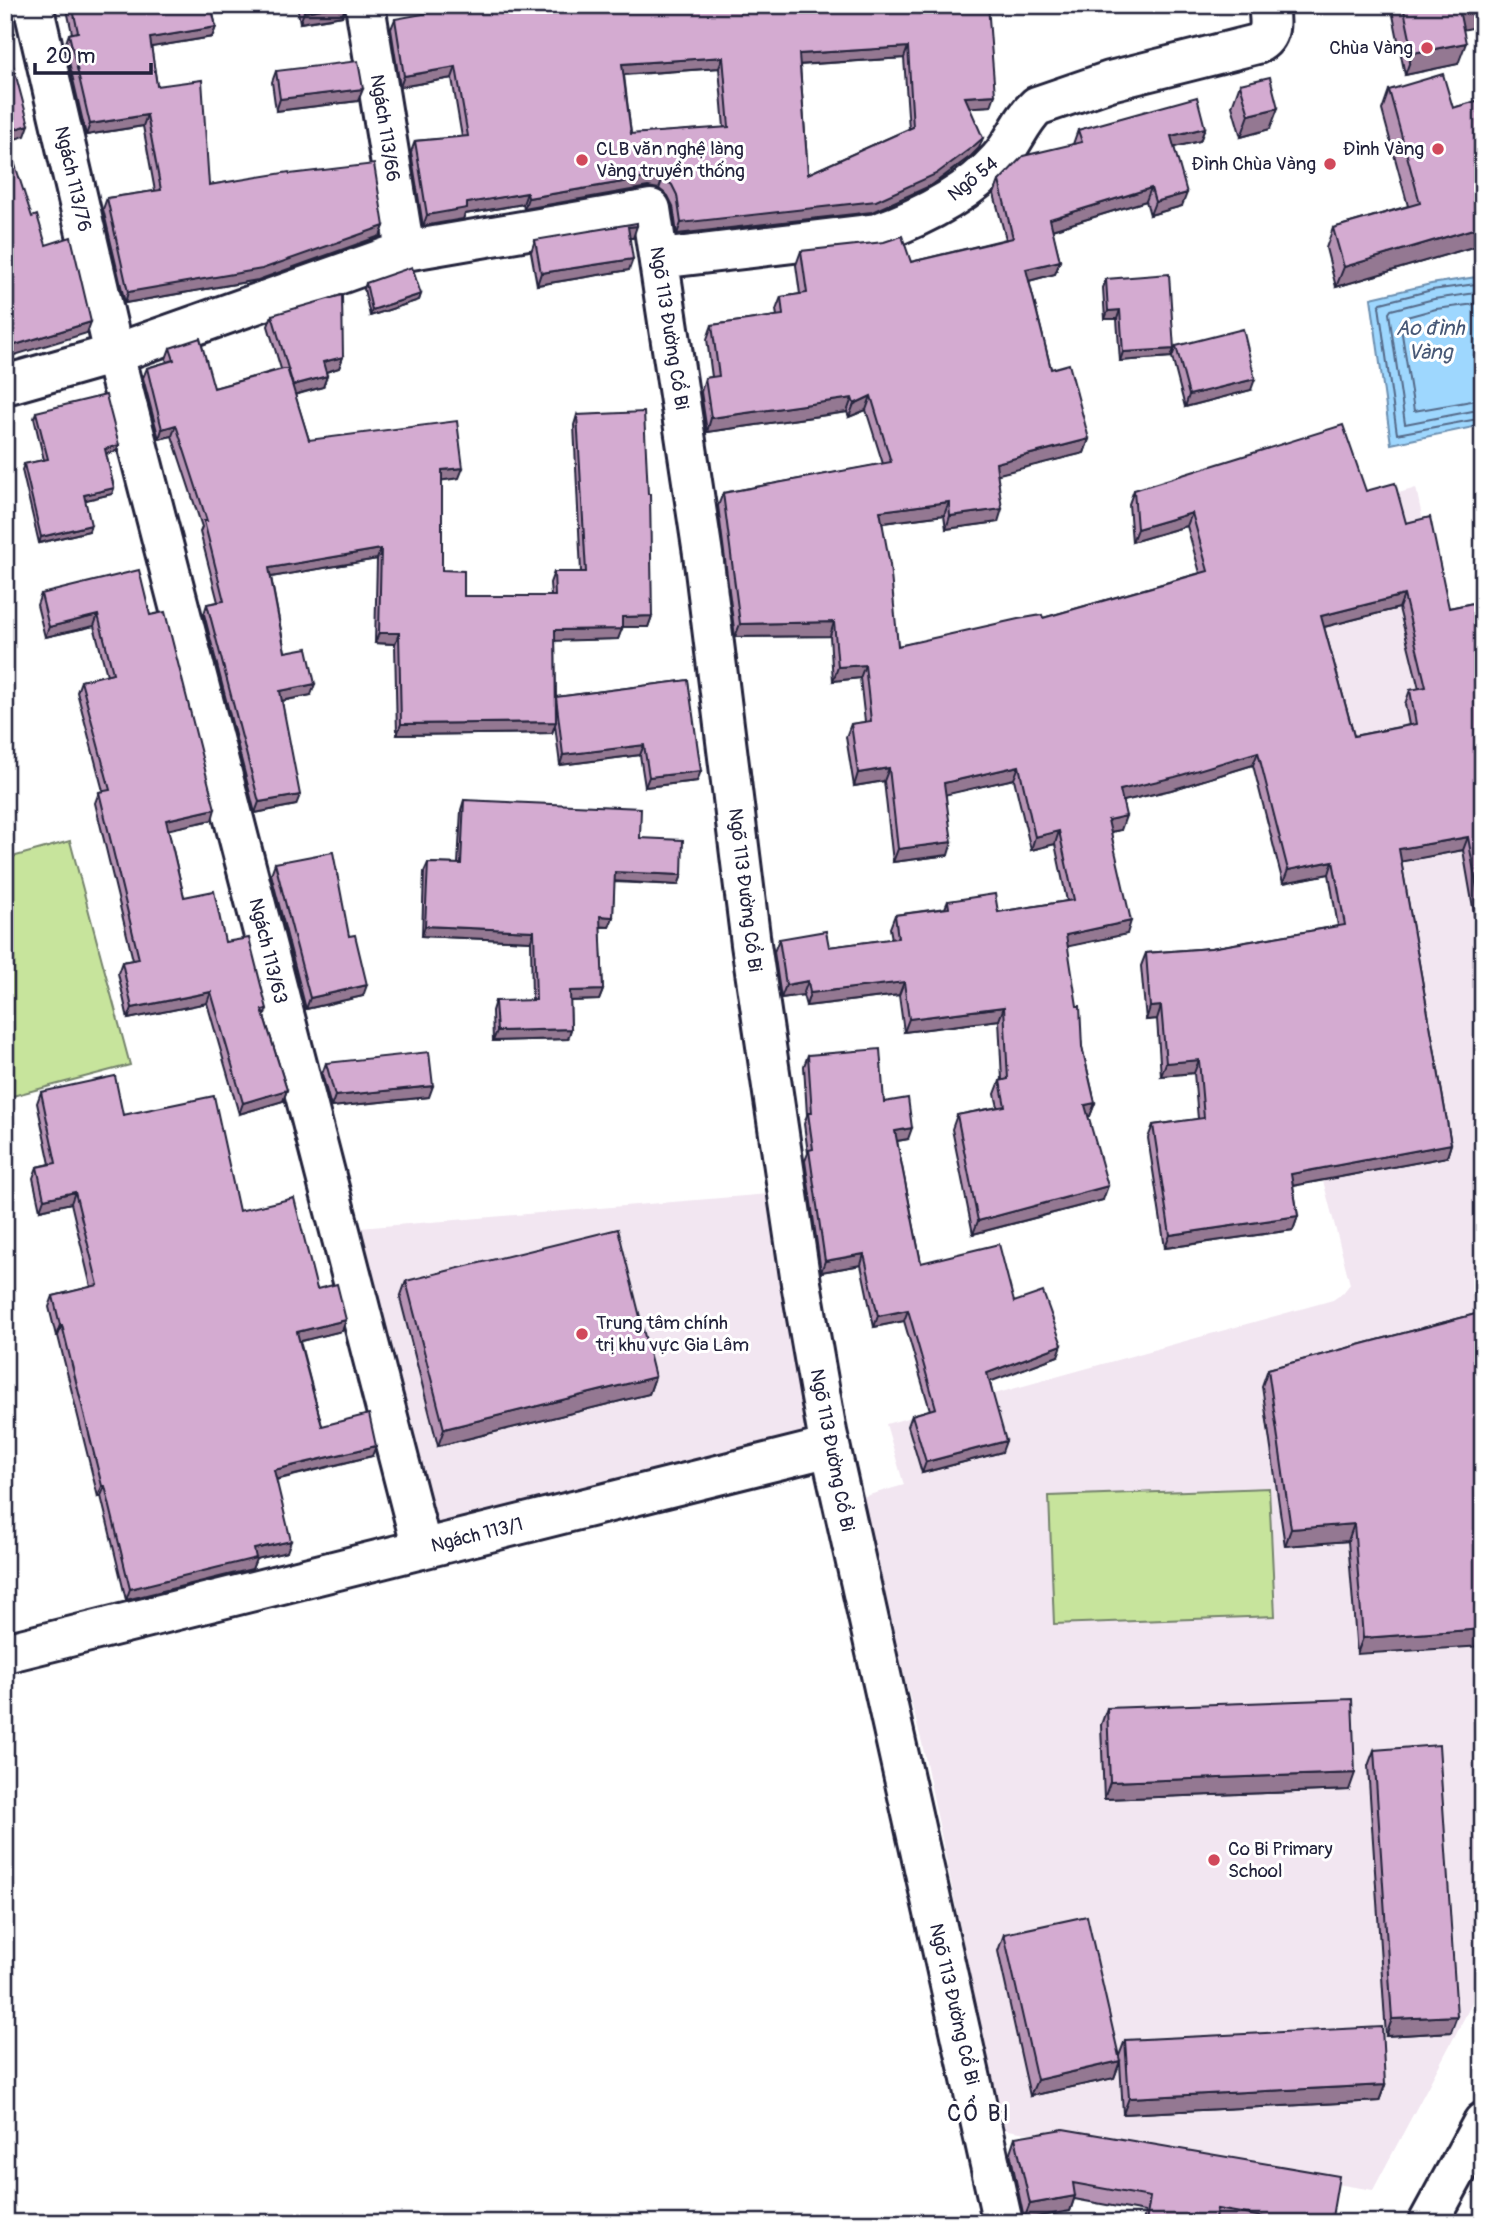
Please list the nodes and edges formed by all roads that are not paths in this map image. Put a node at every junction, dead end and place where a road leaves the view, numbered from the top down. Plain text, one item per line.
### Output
1 (33, 5) edge
2 (365, 5) edge
3 (1268, 5) edge
4 (404, 251) junction
5 (659, 259) junction
6 (114, 354) junction
7 (5, 385) edge
8 (830, 1447) junction
9 (422, 1549) junction
10 (5, 1653) edge
11 (1483, 2122) edge
12 (1003, 2223) edge
13 (1428, 2223) edge

1 - 6 street, Ngách 113/76
2 - 4 street, Ngách 113/66
3 - 5 street, Ngõ 54
4 - 5 street, Ngõ 113 Đường Cổ Bi
4 - 6 street, Ngõ 113 Đường Cổ Bi
5 - 8 street, Ngõ 113 Đường Cổ Bi
6 - 7 street, Ngõ 113 Đường Cổ Bi
6 - 9 street, Ngách 113/63
8 - 9 street, Ngách 113/1
8 - 12 street, Ngõ 113 Đường Cổ Bi
9 - 10 street, Ngách 113/1
11 - 13 street

